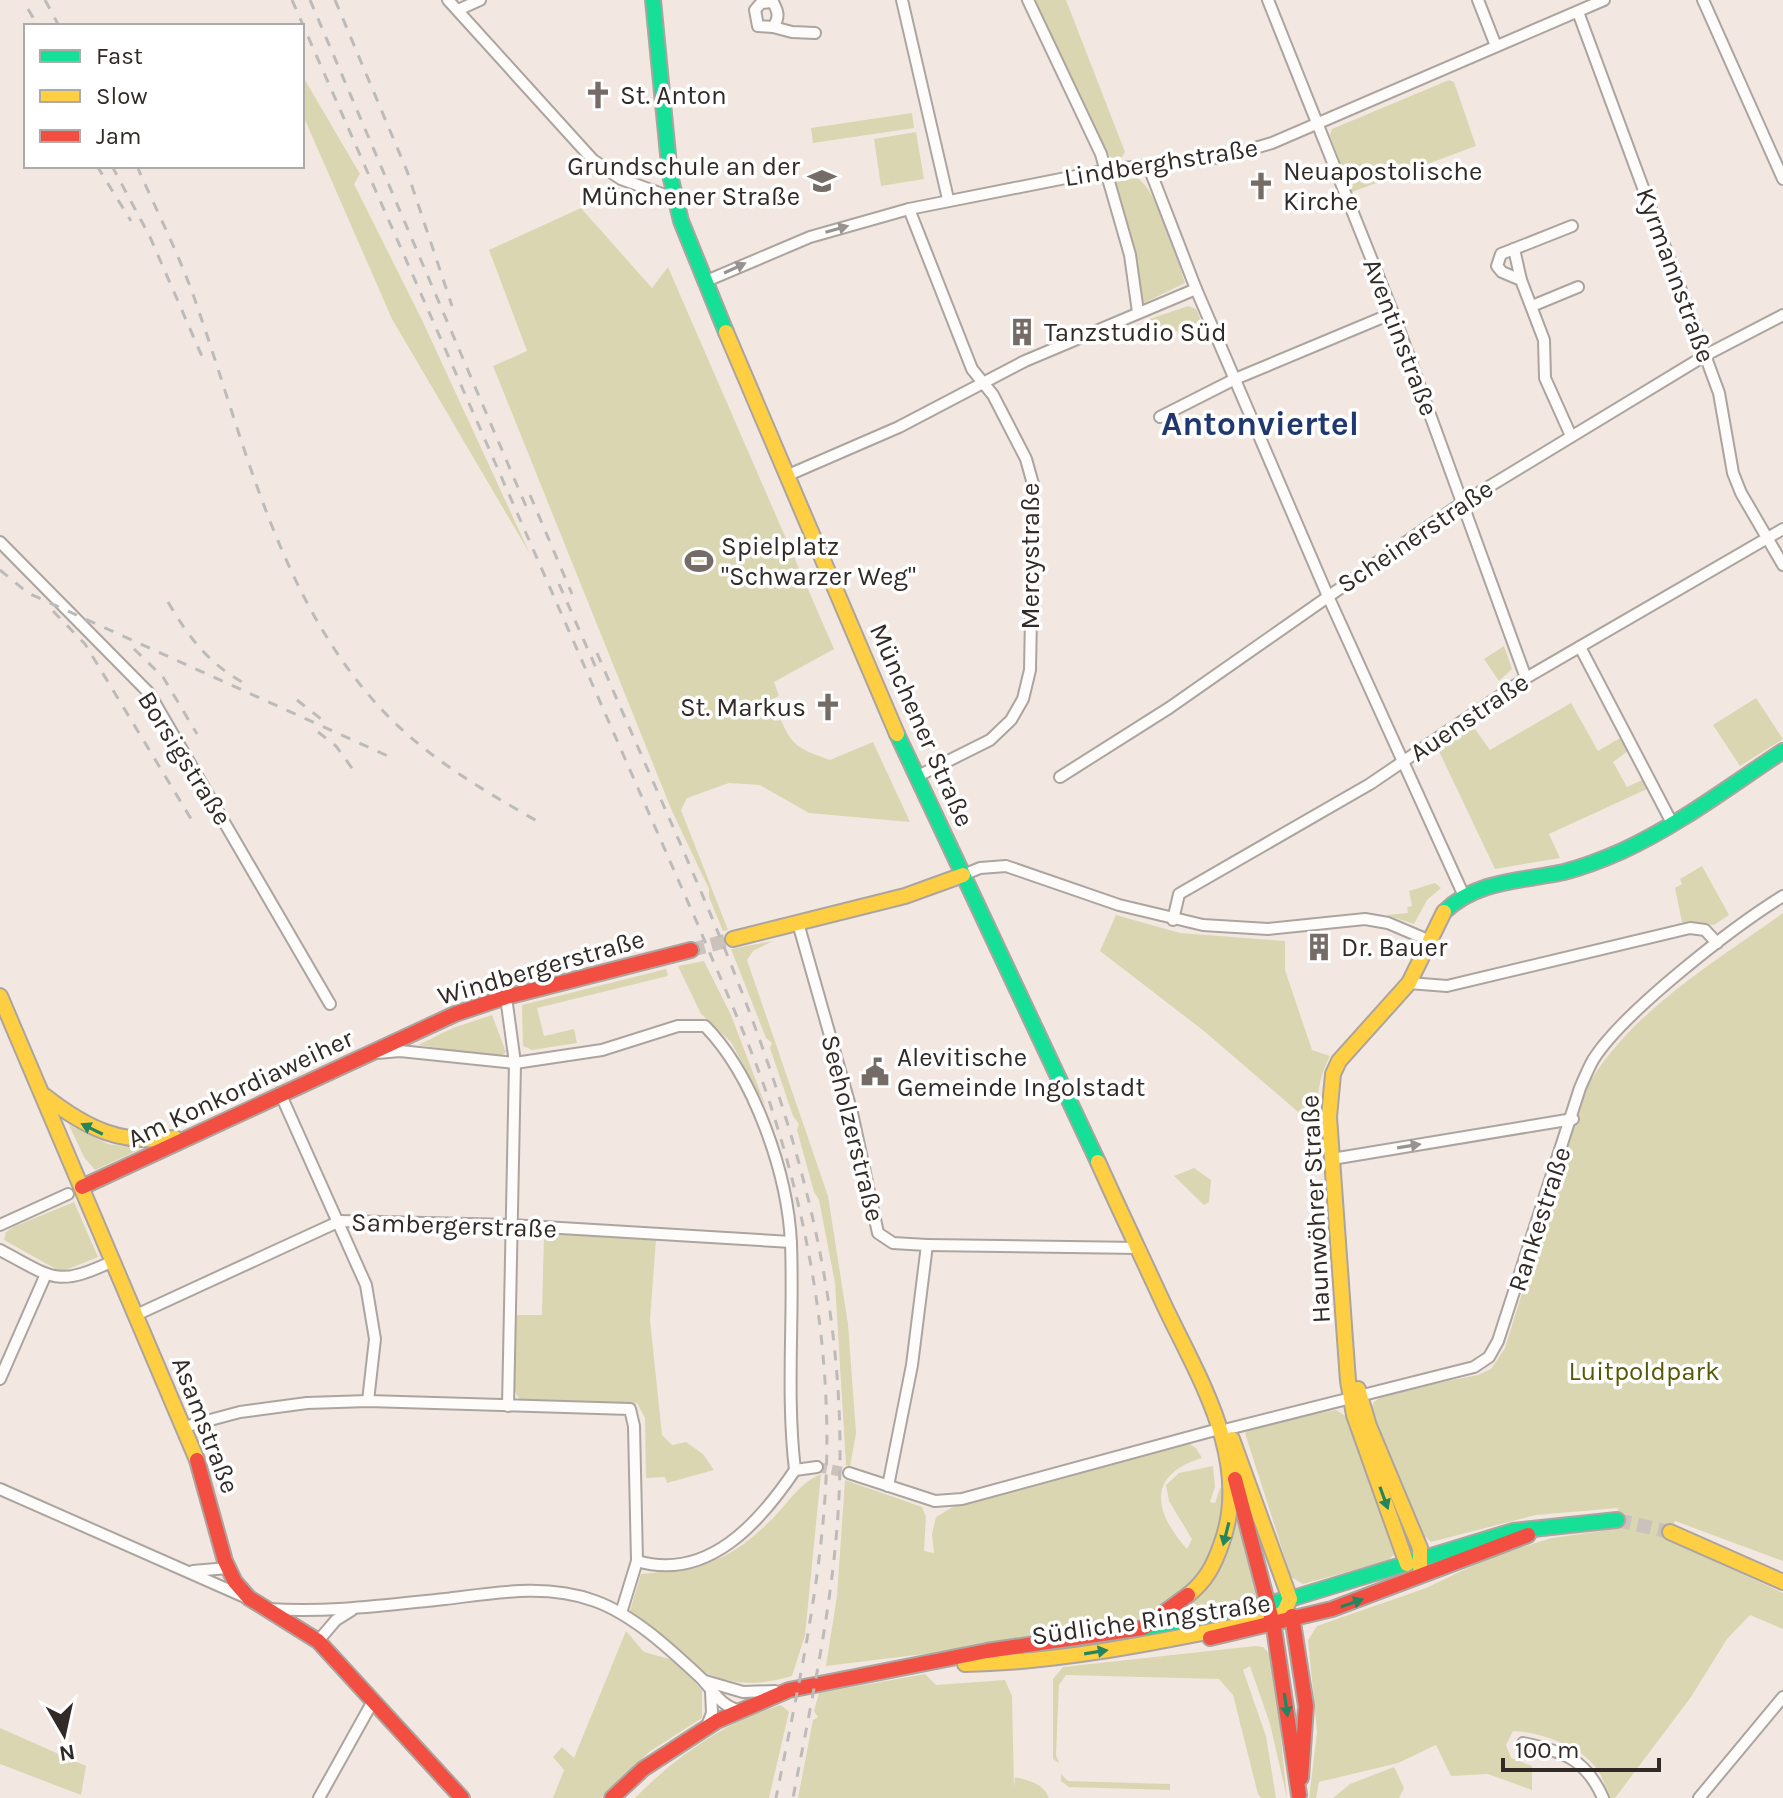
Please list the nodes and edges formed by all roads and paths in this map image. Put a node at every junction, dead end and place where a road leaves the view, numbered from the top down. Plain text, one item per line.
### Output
1 (448, 0) edge
2 (480, 0) edge
3 (653, 0) edge
4 (902, 0) edge
5 (1028, 0) edge
6 (1268, 0) edge
7 (1478, 0) edge
8 (1604, 0) edge
9 (1703, 0) edge
10 (772, 1) edge
11 (458, 10) junction
12 (1578, 12) junction
13 (773, 27) junction
14 (815, 33) dead end
15 (1496, 46) junction
16 (1317, 125) junction
17 (1148, 165) junction
18 (1106, 170) junction
19 (1783, 179) edge
20 (676, 199) junction
21 (948, 199) junction
22 (909, 209) junction
23 (1572, 226) dead end
24 (1514, 249) junction
25 (1521, 280) junction
26 (704, 282) junction
27 (1578, 287) dead end
28 (1196, 289) junction
29 (1532, 306) junction
30 (1138, 312) junction
31 (1393, 313) junction
32 (1783, 315) edge
33 (1706, 355) junction
34 (1235, 379) junction
35 (983, 384) junction
36 (1160, 417) dead end
37 (1571, 436) junction
38 (786, 476) junction
39 (1462, 503) junction
40 (1783, 529) edge
41 (1767, 538) junction
42 (0, 542) edge
43 (1783, 565) edge
44 (1327, 594) junction
45 (1580, 647) junction
46 (1526, 678) junction
47 (1783, 751) edge
48 (1401, 763) junction
49 (916, 777) junction
50 (1060, 777) dead end
51 (1672, 823) junction
52 (963, 875) junction
53 (1464, 896) junction
54 (1783, 896) edge
55 (1173, 920) junction
56 (798, 923) junction
57 (733, 939) tunnel mouth
58 (1428, 940) junction
59 (1717, 943) junction
60 (691, 950) tunnel mouth
61 (1409, 983) junction
62 (0, 996) edge
63 (506, 997) junction
64 (330, 1004) dead end
65 (362, 1054) junction
66 (515, 1063) junction
67 (42, 1093) junction
68 (280, 1093) junction
69 (1573, 1119) junction
70 (195, 1134) junction
71 (1332, 1159) junction
72 (75, 1190) junction
73 (340, 1221) junction
74 (0, 1225) edge
75 (511, 1225) junction
76 (791, 1242) junction
77 (927, 1245) junction
78 (1139, 1248) junction
79 (0, 1250) edge
80 (113, 1261) junction
81 (46, 1274) junction
82 (136, 1315) junction
83 (0, 1379) edge
84 (1355, 1396) junction
85 (368, 1401) junction
86 (508, 1406) junction
87 (184, 1427) junction
88 (1223, 1429) junction
89 (1228, 1457) junction
90 (817, 1467) tunnel mouth
91 (795, 1470) junction
92 (849, 1473) tunnel mouth
93 (888, 1486) junction
94 (0, 1489) edge
95 (1617, 1520) tunnel mouth
96 (1558, 1525) junction
97 (1670, 1532) tunnel mouth
98 (637, 1561) junction
99 (1416, 1565) junction
100 (228, 1568) junction
101 (187, 1570) junction
102 (1783, 1582) edge
103 (249, 1598) junction
104 (1290, 1599) junction
105 (269, 1609) junction
106 (353, 1609) junction
107 (621, 1613) junction
108 (1272, 1617) junction
109 (1293, 1623) junction
110 (1143, 1628) junction
111 (318, 1641) junction
112 (924, 1663) junction
113 (706, 1685) junction
114 (789, 1690) junction
115 (1783, 1697) edge
116 (373, 1701) junction
117 (738, 1710) junction
118 (705, 1728) junction
119 (1523, 1743) dead end
120 (661, 1760) junction
121 (1299, 1797) edge
122 (319, 1798) edge
123 (462, 1798) edge
124 (612, 1798) edge
125 (627, 1798) edge
126 (1603, 1798) edge
127 (1699, 1798) edge

1 - 11 street
2 - 11 street
3 - 20 main road, Münchener Straße
4 - 21 street
5 - 18 street
6 - 16 street, Aventinstraße
7 - 15 street
8 - 12 street, Lindberghstraße
9 - 19 street
10 - 13 street
10 - 13 street
11 - 20 street
12 - 15 street, Lindberghstraße
12 - 33 street, Kyrmannstraße
13 - 14 street
15 - 16 street, Lindberghstraße
16 - 17 street, Lindberghstraße
16 - 31 street, Aventinstraße
17 - 18 street, Lindberghstraße
17 - 28 street
18 - 21 street, Lindberghstraße
18 - 30 street
20 - 26 main road, Münchener Straße
21 - 22 street, Lindberghstraße
26 -> 22 street, Lindberghstraße
22 - 35 street, Mercystraße
23 - 24 street
24 - 25 street
24 - 25 street
25 - 29 street
26 - 38 main road, Münchener Straße
27 - 29 street
28 - 30 street
28 - 34 street
29 - 37 street
30 - 35 street
31 - 34 street
31 - 39 street, Aventinstraße
32 - 33 street, Scheinerstraße
33 - 37 street, Scheinerstraße
33 - 41 street, Kyrmannstraße
34 - 36 street
34 - 44 street
35 - 38 street
35 - 49 street, Mercystraße
37 - 39 street, Scheinerstraße
38 - 49 main road, Münchener Straße
39 - 44 street, Scheinerstraße
39 - 46 street, Aventinstraße
40 - 41 street, Auenstraße
41 - 43 street, Kyrmannstraße
41 - 45 street, Auenstraße
42 - 64 street, Borsigstraße
44 - 48 street
44 - 50 street, Scheinerstraße
45 - 46 street, Auenstraße
45 - 51 street
46 - 48 street, Auenstraße
47 - 51 main road, Haunwöhrer Straße
48 - 53 street
48 - 55 street, Auenstraße
49 - 52 main road, Münchener Straße
51 - 53 main road, Haunwöhrer Straße
52 - 55 street
52 - 56 main road
52 - 78 main road, Münchener Straße
53 - 58 main road, Haunwöhrer Straße
54 - 59 street, Rankestraße
55 - 58 street
56 - 57 main road
56 - 77 street, Seeholzerstraße
58 - 61 main road, Haunwöhrer Straße
59 - 61 street
59 - 69 street, Rankestraße
60 - 63 main road, Windbergerstraße
61 - 71 main road, Haunwöhrer Straße
62 - 67 main road, Asamstraße
63 - 65 main road, Windbergerstraße
63 - 66 street
65 - 66 street, Am Konkordiaweiher
65 - 68 main road, Am Konkordiaweiher
66 - 75 street
66 - 76 street, Am Konkordiaweiher
70 -> 67 main road
67 - 72 main road, Asamstraße
68 - 70 main road, Am Konkordiaweiher
68 - 73 street
71 -> 69 street
69 - 84 street, Rankestraße
70 - 72 main road, Am Konkordiaweiher
71 - 84 main road, Haunwöhrer Straße
72 - 74 street
72 - 80 main road, Asamstraße
73 - 75 street, Sambergerstraße
73 - 82 street, Sambergerstraße
73 - 85 street
75 - 76 street, Sambergerstraße
75 - 86 street
76 - 91 street
77 - 78 street, Seeholzerstraße
77 - 93 street
78 - 88 main road, Münchener Straße
79 - 81 street
80 - 81 street
80 - 82 main road, Asamstraße
81 - 83 street
82 - 87 main road, Asamstraße
84 - 88 street, Rankestraße
84 - 99 main road, Haunwöhrer Straße
85 - 86 street
85 - 87 street
86 - 98 street
87 - 100 main road, Asamstraße
88 - 89 main road, Münchener Straße
88 - 93 street, Rankestraße
88 - 104 main road, Münchener Straße
89 - 108 main road, Münchener Straße
89 -> 110 main road
90 - 91 street
91 - 98 street
92 - 93 street, Rankestraße
94 - 101 street
95 - 96 main road
96 - 99 main road
96 - 99 main road
97 - 102 main road
98 - 107 street
99 - 104 main road, Südliche Ringstraße
109 -> 99 main road, Südliche Ringstraße
100 - 101 street
100 - 103 main road, Asamstraße
101 - 103 street
103 - 105 main road, Asamstraße
104 - 108 main road
104 - 109 main road, Münchener Straße
105 - 106 street
105 - 111 main road, Asamstraße
106 - 107 street
106 - 111 street
107 - 113 street
108 - 109 main road, Südliche Ringstraße
108 - 110 main road, Südliche Ringstraße
112 -> 108 main road, Südliche Ringstraße
108 -> 121 main road, Münchener Straße
109 - 121 main road, Münchener Straße
110 - 112 main road, Südliche Ringstraße
111 - 116 main road, Asamstraße
112 - 114 main road, Südliche Ringstraße
113 - 114 street
113 - 117 street
113 - 118 street
114 - 117 main road, Südliche Ringstraße
115 - 127 street
116 - 122 street
116 - 123 main road, Asamstraße
117 - 118 main road, Südliche Ringstraße
118 - 120 main road, Südliche Ringstraße
119 - 126 street
120 - 124 main road, Südliche Ringstraße
120 - 125 main road, Südliche Ringstraße

